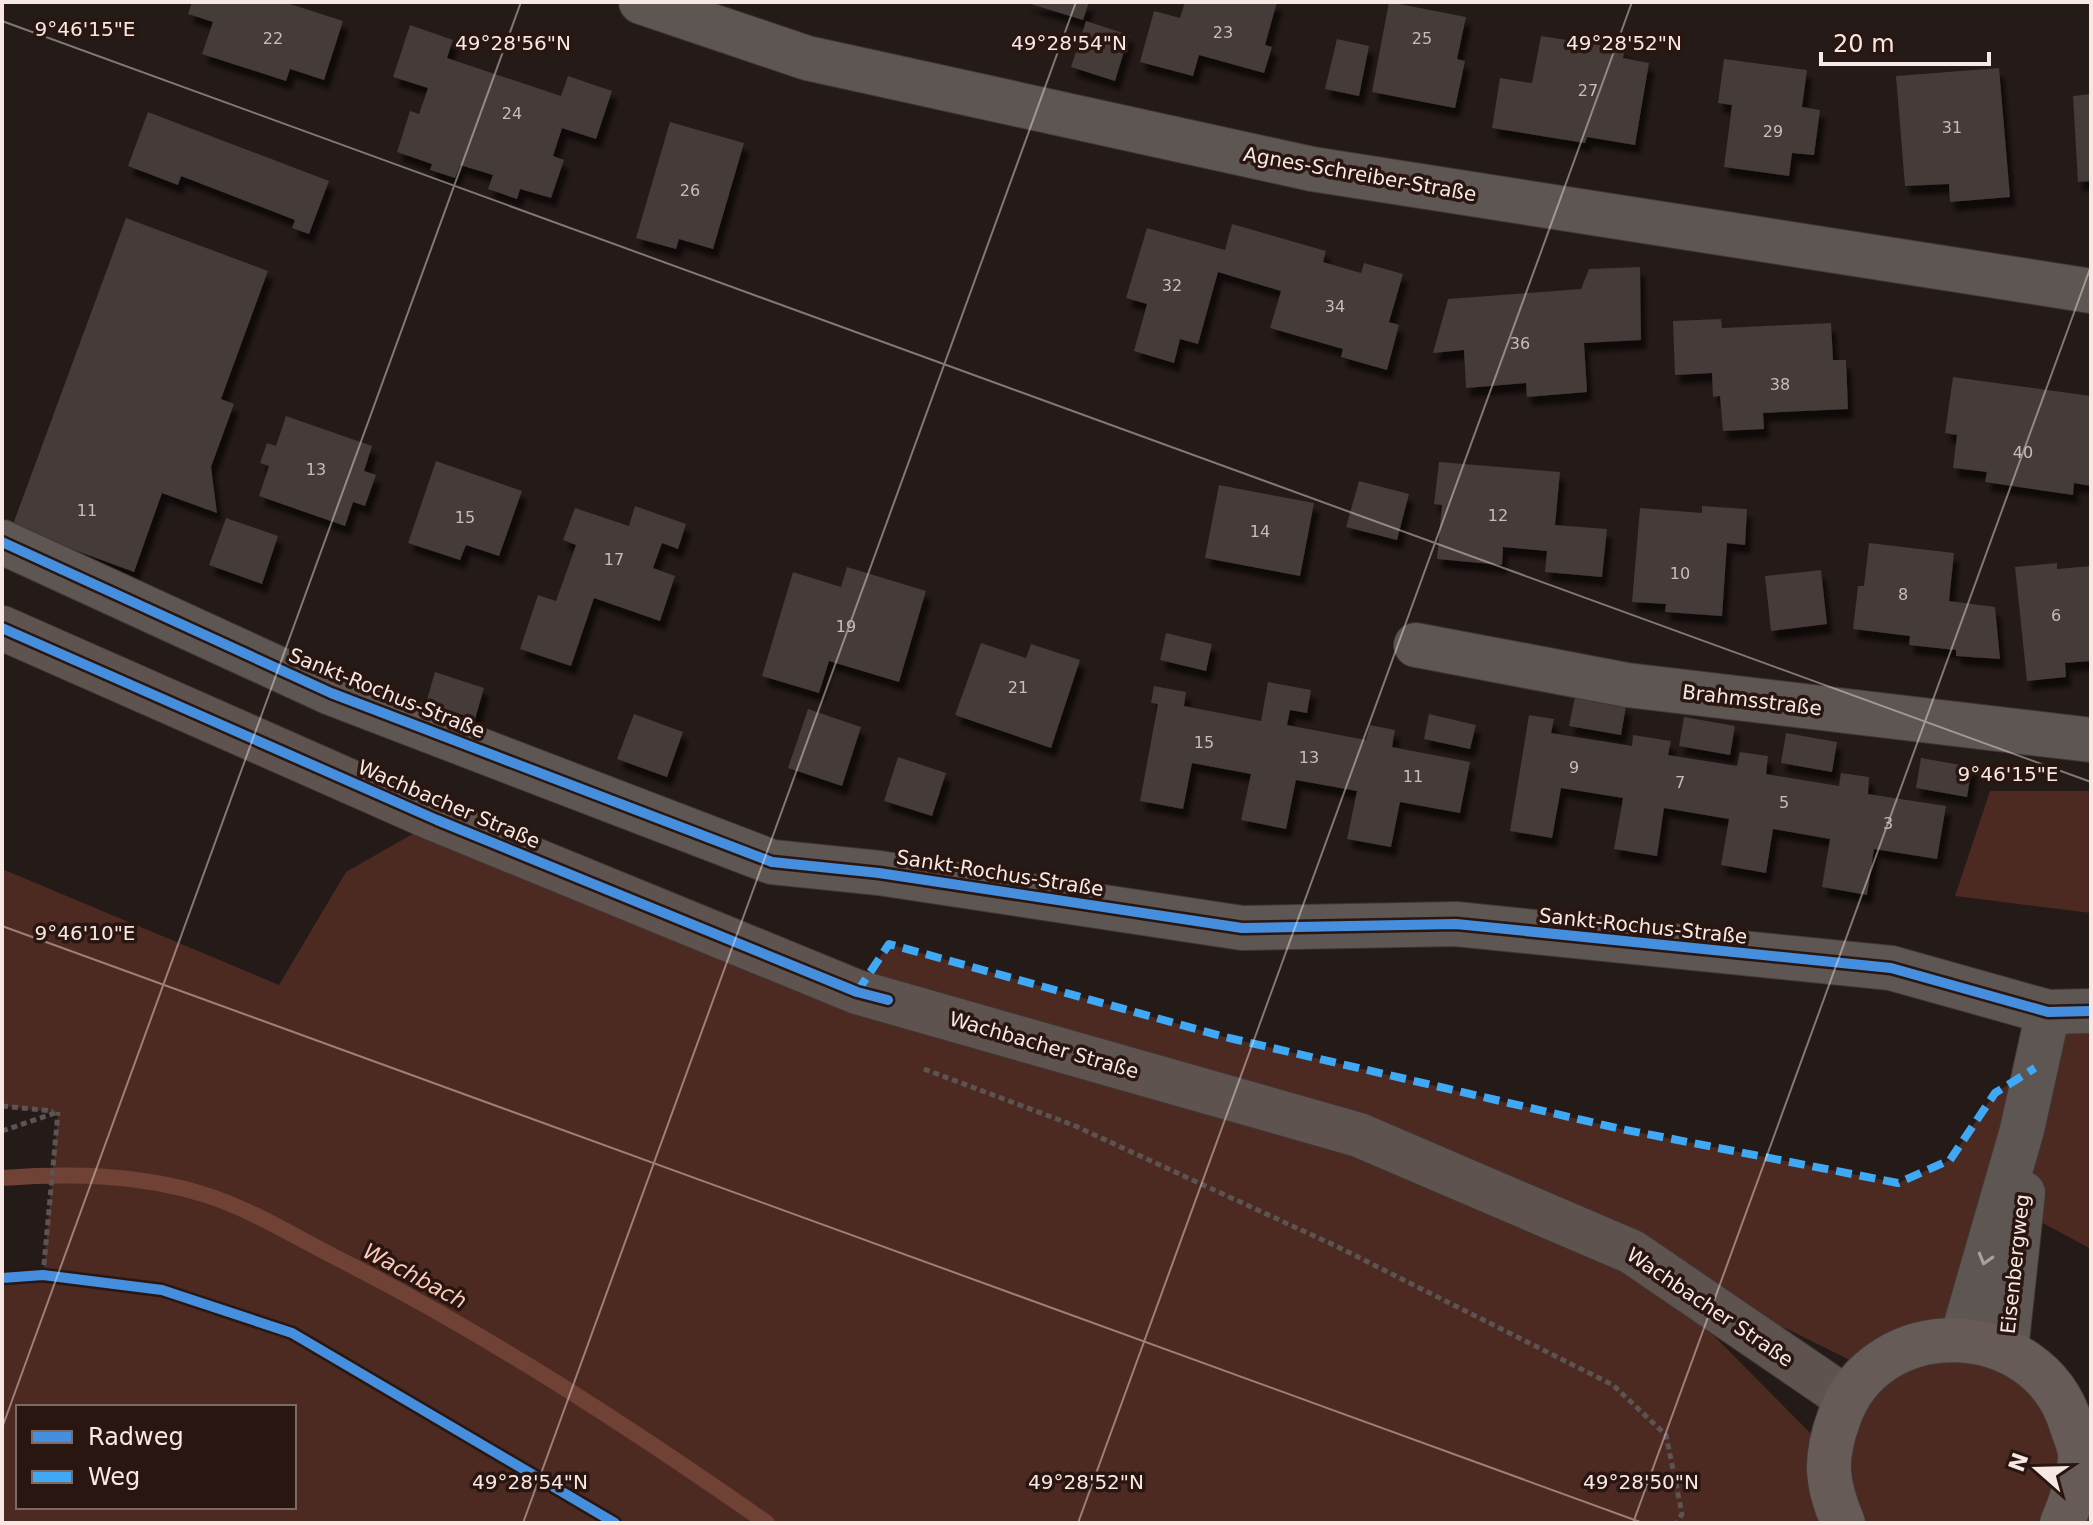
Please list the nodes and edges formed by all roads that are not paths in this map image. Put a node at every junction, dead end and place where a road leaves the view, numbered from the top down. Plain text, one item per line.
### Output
1 (641, 2) edge
2 (2091, 291) edge
3 (2, 542) edge
4 (2, 628) edge
5 (1416, 645) dead end
6 (2091, 740) edge
7 (2091, 1011) edge
8 (2048, 1012) junction
9 (2022, 1130) junction
10 (1962, 1338) junction
11 (2006, 1350) junction
12 (1846, 1398) junction
13 (2086, 1455) edge
14 (1843, 1523) edge
15 (2062, 1523) edge

1 - 2 street, Agnes-Schreiber-Straße
3 - 8 street, Sankt-Rochus-Straße
4 - 12 street, Wachbacher Straße
5 - 6 street, Brahmsstraße
7 - 8 street
8 - 9 street, Eisenbergweg
9 -> 10 street, Eisenbergweg
9 - 11 street, Eisenbergweg
10 - 11 main road
10 - 12 main road
11 - 13 main road
12 - 14 main road
13 - 15 main road

